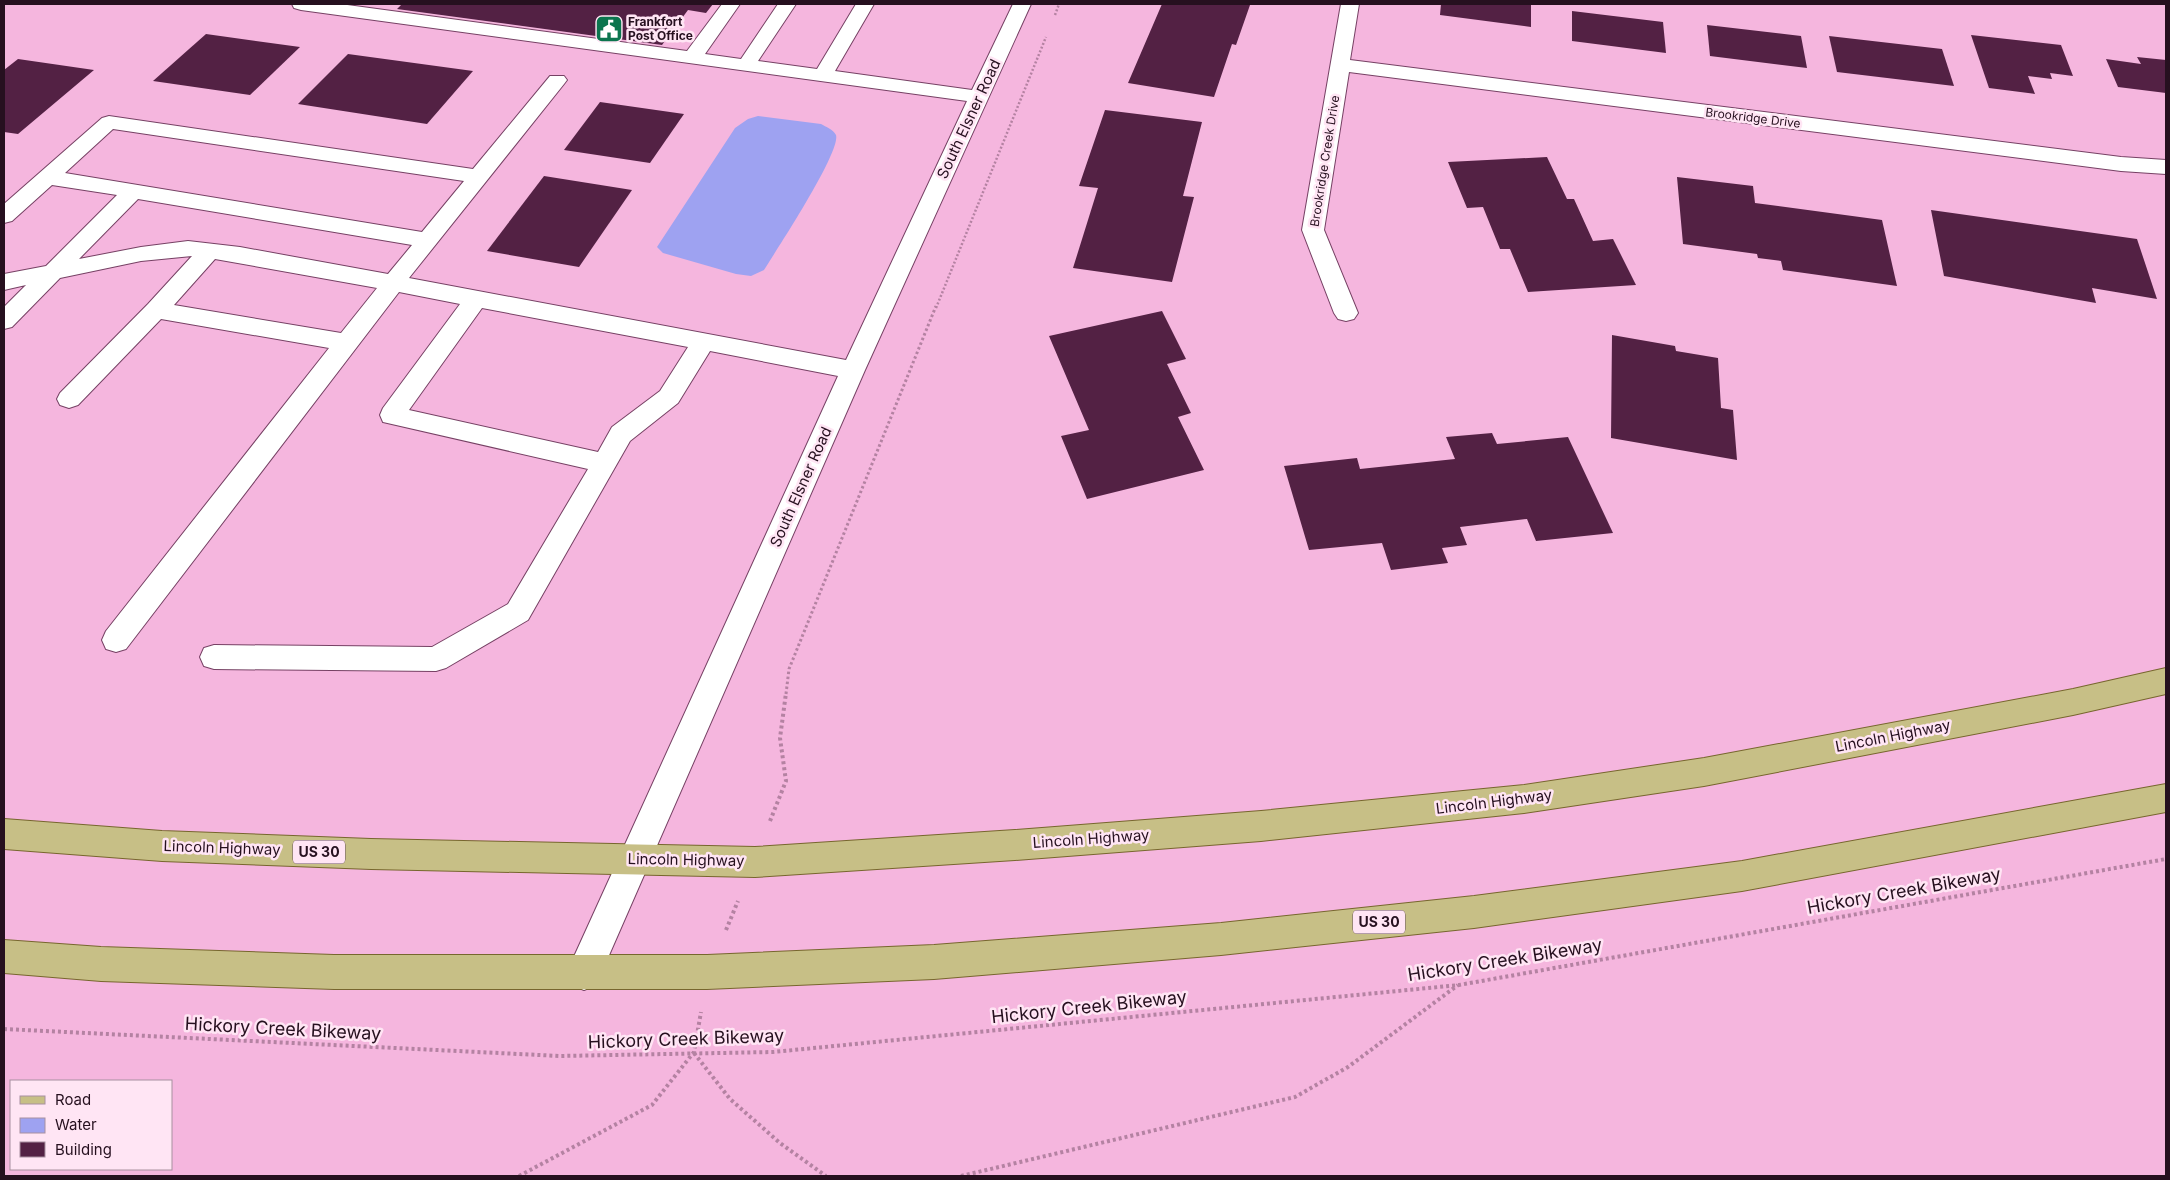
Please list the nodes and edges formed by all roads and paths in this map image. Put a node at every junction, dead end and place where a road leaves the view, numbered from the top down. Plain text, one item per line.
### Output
1 (301, 4) edge
2 (731, 4) edge
3 (787, 4) edge
4 (865, 4) edge
5 (1022, 4) edge
6 (1059, 4) edge
7 (1350, 4) edge
8 (334, 6) edge
9 (1052, 22) dead end
10 (1048, 32) dead end
11 (692, 58) junction
12 (746, 65) junction
13 (1340, 65) junction
14 (822, 76) junction
15 (557, 80) dead end
16 (979, 97) junction
17 (2166, 167) edge
18 (47, 177) junction
19 (479, 177) junction
20 (134, 191) junction
21 (4, 216) edge
22 (428, 240) junction
23 (208, 251) junction
24 (52, 272) junction
25 (4, 282) edge
26 (393, 283) junction
27 (476, 299) junction
28 (156, 310) junction
29 (1346, 313) dead end
30 (6, 317) edge
31 (704, 342) junction
32 (346, 343) junction
33 (853, 370) junction
34 (69, 399) dead end
35 (605, 463) junction
36 (116, 640) dead end
37 (214, 657) dead end
38 (2166, 681) edge
39 (2166, 798) edge
40 (4, 834) edge
41 (2166, 859) edge
42 (635, 860) junction
43 (755, 862) junction
44 (4, 957) edge
45 (708, 972) junction
46 (584, 973) junction
47 (1459, 985) junction
48 (4, 1029) edge
49 (694, 1052) junction
50 (518, 1176) edge
51 (826, 1176) edge
52 (961, 1176) edge

1 - 8 street
2 - 11 street
3 - 12 street
4 - 14 street
5 - 16 street, South Elsner Road
6 - 9 path
7 - 13 street, Brookridge Creek Drive
8 - 11 street
10 - 43 path
11 - 12 street
12 - 14 street
13 - 17 street, Brookridge Drive
13 - 29 street, Brookridge Creek Drive
14 - 16 street
15 - 19 street
16 - 33 street, South Elsner Road
18 - 19 street
18 - 20 street
18 - 21 street
19 - 22 street
20 - 22 street
20 - 24 street
22 - 26 street
23 - 24 street
23 - 26 street
23 - 28 street
24 - 25 street
24 - 30 street
26 - 27 street
26 - 32 street
27 - 31 street
27 - 35 street
28 - 32 street
28 - 34 street
31 - 33 street
31 - 35 street
32 - 36 street
33 - 42 street, South Elsner Road
35 - 37 street
38 - 43 main road, Lincoln Highway / US 30
39 - 45 main road, US 30
40 - 42 main road, Lincoln Highway / US 30
41 - 47 path, Hickory Creek Bikeway
42 - 43 main road, Lincoln Highway / US 30
42 - 46 street, South Elsner Road
43 - 45 path
44 - 46 main road, US 30
45 - 46 main road, US 30
45 - 49 path
47 - 49 path, Hickory Creek Bikeway
47 - 52 path
48 - 49 path, Hickory Creek Bikeway
49 - 50 path
49 - 51 path

